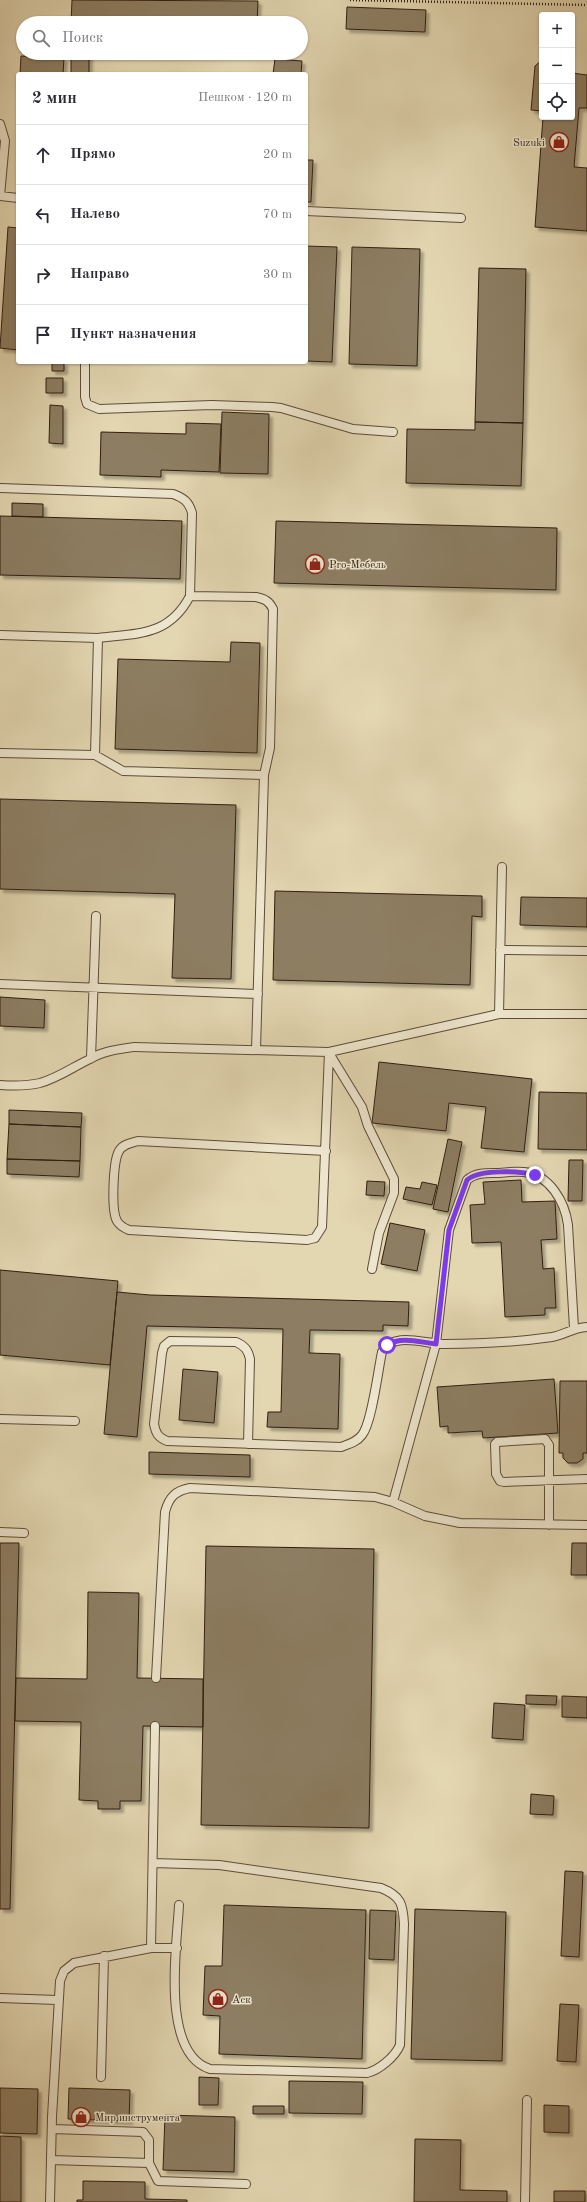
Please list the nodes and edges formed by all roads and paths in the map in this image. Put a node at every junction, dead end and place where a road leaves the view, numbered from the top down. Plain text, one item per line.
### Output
1 (350, 0) edge
2 (587, 5) edge
3 (0, 124) edge
4 (0, 196) edge
5 (16, 198) edge
6 (308, 212) edge
7 (461, 218) dead end
8 (85, 364) edge
9 (393, 432) dead end
10 (0, 488) edge
11 (190, 596) junction
12 (0, 635) edge
13 (98, 638) junction
14 (0, 753) edge
15 (95, 755) junction
16 (264, 775) junction
17 (502, 867) dead end
18 (96, 916) dead end
19 (500, 950) junction
20 (587, 950) edge
21 (0, 984) edge
22 (94, 988) junction
23 (258, 994) junction
24 (499, 1014) junction
25 (587, 1014) edge
26 (256, 1050) junction
27 (329, 1052) junction
28 (91, 1058) junction
29 (0, 1085) edge
30 (326, 1151) junction
31 (372, 1269) dead end
32 (587, 1327) edge
33 (574, 1328) junction
34 (436, 1344) junction
35 (0, 1419) edge
36 (76, 1421) dead end
37 (248, 1444) junction
38 (587, 1479) edge
39 (549, 1480) junction
40 (393, 1502) junction
41 (549, 1525) junction
42 (587, 1525) edge
43 (0, 1532) edge
44 (24, 1533) dead end
45 (156, 1678) dead end
46 (155, 1726) dead end
47 (153, 1863) junction
48 (179, 1905) dead end
49 (151, 1948) junction
50 (177, 1948) junction
51 (104, 1956) junction
52 (0, 1998) edge
53 (57, 2000) junction
54 (102, 2077) dead end
55 (527, 2100) dead end
56 (52, 2129) junction
57 (51, 2160) junction
58 (149, 2163) junction
59 (246, 2184) dead end
60 (50, 2202) edge
61 (525, 2202) edge

1 - 2 path
3 - 4 lane
4 - 5 lane
6 - 7 lane
8 - 9 lane
10 - 11 lane
11 - 13 lane
11 - 16 lane
12 - 13 lane
13 - 15 lane
14 - 15 lane
15 - 16 lane
16 - 23 lane
17 - 19 lane
18 - 22 lane
19 - 20 lane
19 - 24 lane
21 - 22 lane
22 - 23 lane
22 - 28 lane
23 - 26 lane
24 - 25 lane
24 - 27 lane
26 - 27 lane
26 - 28 lane
27 - 30 lane
27 - 31 lane
28 - 29 lane
30 - 30 lane
32 - 33 lane
33 - 34 lane
33 - 34 lane
34 - 37 lane
34 - 40 lane
35 - 36 lane
37 - 37 lane
38 - 39 lane
39 - 39 lane
39 - 41 lane
40 - 41 lane
40 - 45 lane
41 - 42 lane
43 - 44 lane
46 - 47 lane
47 - 49 lane
47 - 50 lane
48 - 50 lane
49 - 50 lane
49 - 51 lane
51 - 53 lane
51 - 54 lane
52 - 53 lane
53 - 56 lane
55 - 61 lane
56 - 57 lane
56 - 58 lane
57 - 58 lane
57 - 60 lane
58 - 59 lane

